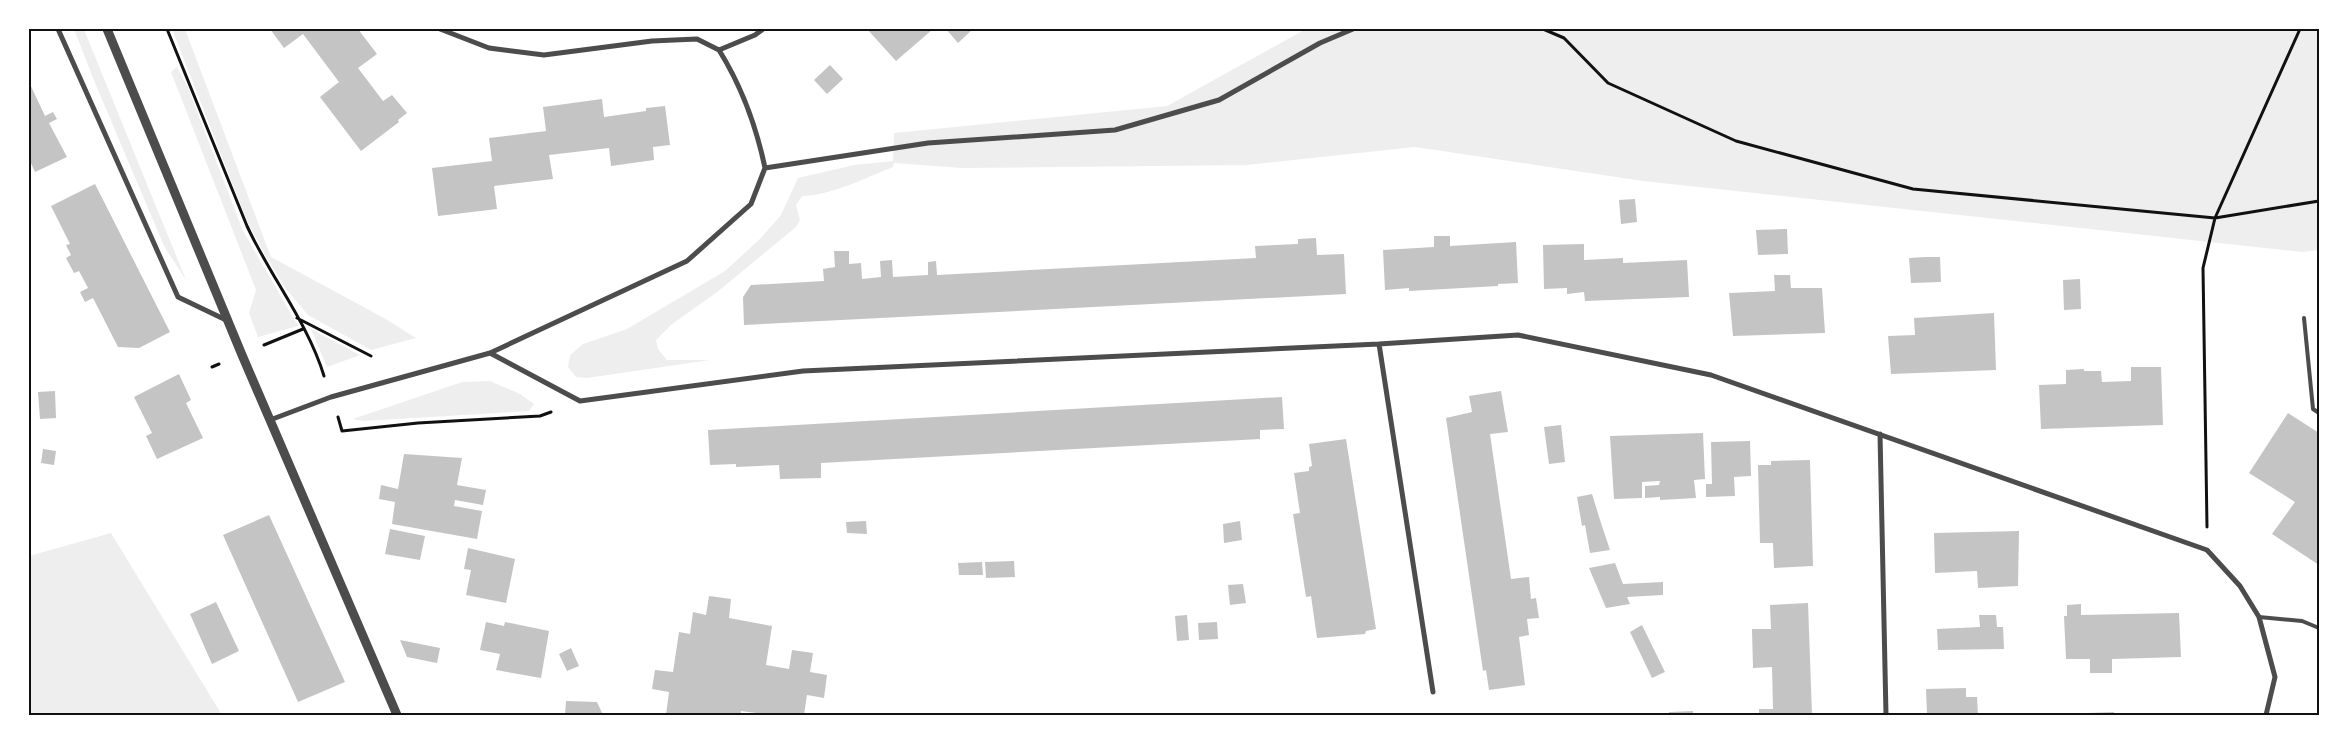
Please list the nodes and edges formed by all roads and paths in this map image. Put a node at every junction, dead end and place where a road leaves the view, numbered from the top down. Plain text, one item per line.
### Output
1 (58, 29) edge
2 (108, 29) edge
3 (167, 29) edge
4 (440, 29) edge
5 (763, 29) edge
6 (1353, 29) edge
7 (1543, 29) edge
8 (2300, 29) edge
9 (719, 50) junction
10 (765, 168) junction
11 (2319, 201) edge
12 (2215, 218) junction
13 (297, 318) junction
14 (2304, 318) dead end
15 (228, 320) junction
16 (1379, 344) junction
17 (490, 353) junction
18 (371, 356) dead end
19 (331, 398) junction
20 (580, 401) junction
21 (2319, 413) edge
22 (270, 420) junction
23 (342, 430) dead end
24 (1880, 434) junction
25 (2207, 550) junction
26 (2259, 617) junction
27 (2319, 628) edge
28 (1433, 692) dead end
29 (396, 715) edge
30 (1886, 715) edge
31 (2266, 715) edge

1 - 15 street
2 - 15 street
3 - 13 path
4 - 9 street
5 - 9 street
6 - 10 street
7 - 12 path
8 - 12 path
9 - 10 street
10 - 17 street
11 - 12 path
12 - 25 path
13 - 18 path
13 - 19 path
14 - 21 lane
15 - 22 street
16 - 20 street
16 - 24 street
16 - 28 street
17 - 19 street
17 - 20 street
19 - 22 street
20 - 23 path
22 - 29 street
24 - 25 street
24 - 30 street
25 - 26 street
26 - 27 lane
26 - 31 street

